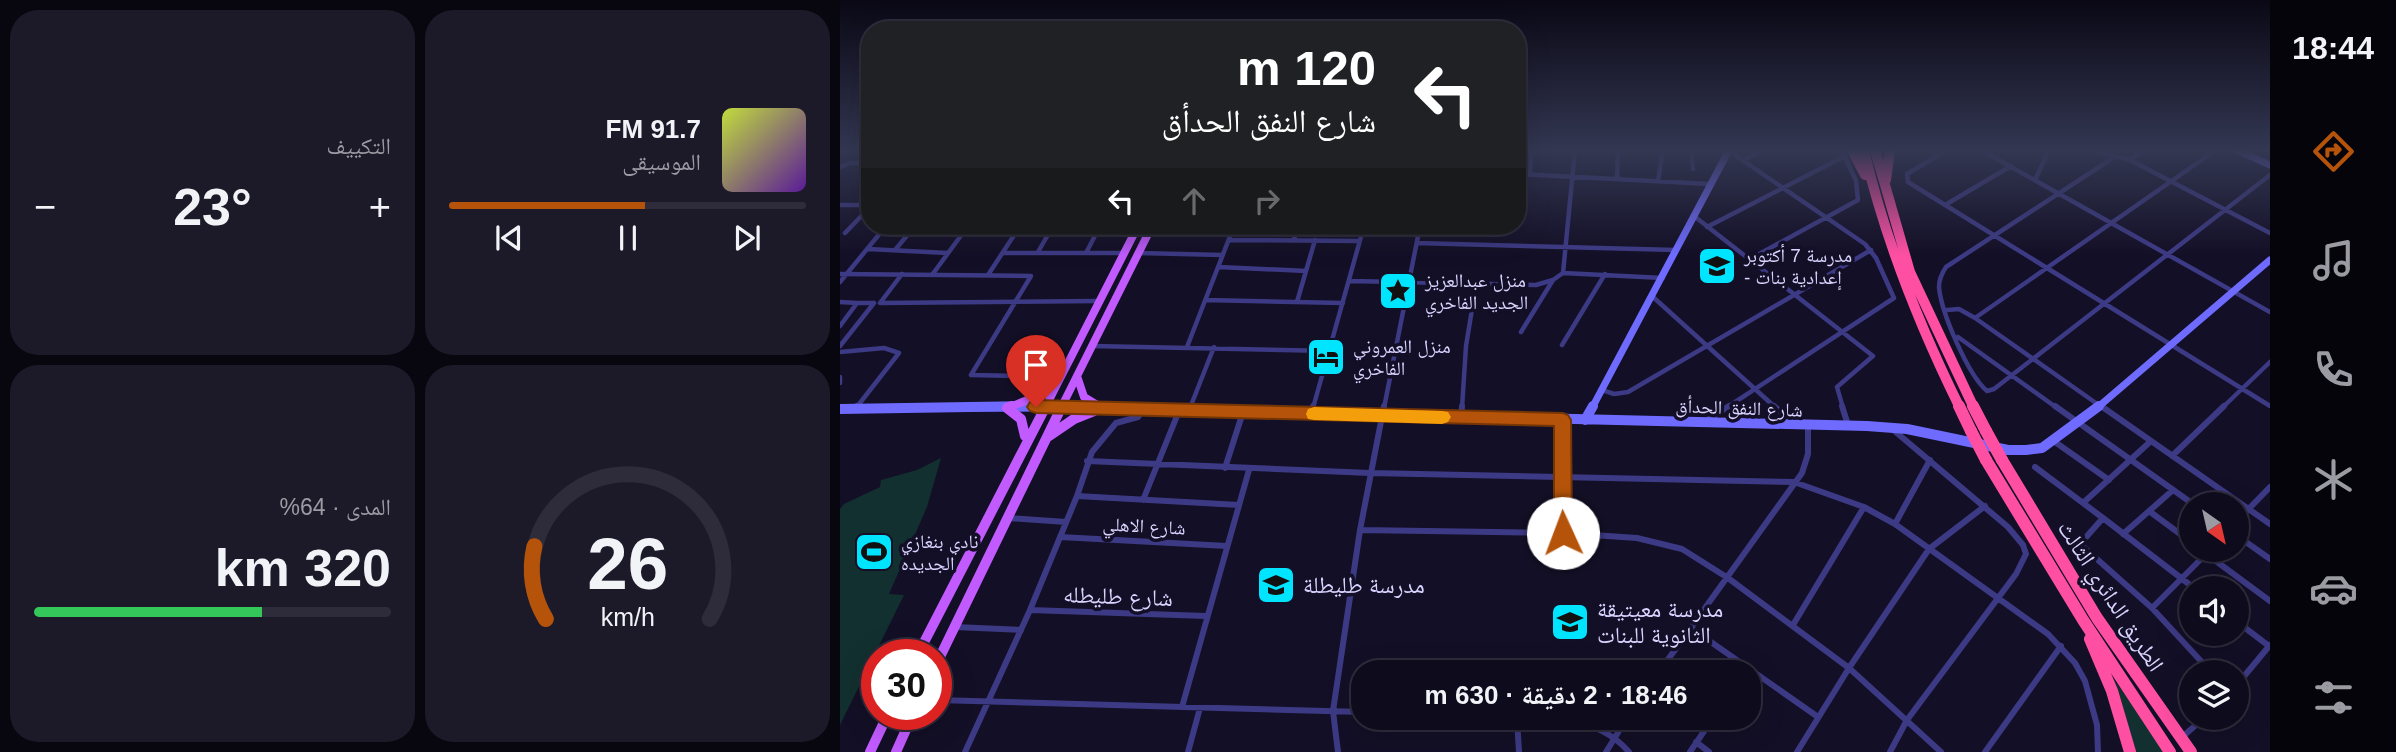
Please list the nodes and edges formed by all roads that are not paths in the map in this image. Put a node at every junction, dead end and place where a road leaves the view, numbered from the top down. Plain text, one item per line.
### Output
1 (1572, 185) edge
2 (1709, 185) edge
3 (1780, 185) edge
4 (1787, 185) edge
5 (1857, 185) edge
6 (1871, 185) edge
7 (1916, 185) edge
8 (1979, 185) edge
9 (2044, 185) edge
10 (2071, 185) edge
11 (2167, 185) edge
12 (2178, 185) edge
13 (2258, 185) edge
14 (1885, 186) edge
15 (1783, 187) junction
16 (2059, 193) junction
17 (840, 205) edge
18 (1945, 205) junction
19 (861, 206) edge
20 (2226, 211) junction
21 (861, 216) edge
22 (1694, 216) junction
23 (1826, 217) junction
24 (2112, 223) junction
25 (1707, 227) junction
26 (845, 233) dead end
27 (2270, 233) edge
28 (879, 235) edge
29 (908, 235) edge
30 (961, 235) edge
31 (1014, 235) edge
32 (1048, 235) edge
33 (1095, 235) edge
34 (1133, 235) edge
35 (1147, 235) edge
36 (1231, 235) edge
37 (1295, 235) edge
38 (1361, 235) edge
39 (1418, 235) edge
40 (1994, 236) junction
41 (1294, 239) junction
42 (1229, 240) junction
43 (1315, 240) junction
44 (1359, 241) junction
45 (1417, 243) junction
46 (1568, 247) junction
47 (868, 249) junction
48 (895, 250) junction
49 (1676, 250) junction
50 (1871, 250) junction
51 (1038, 252) junction
52 (948, 253) junction
53 (1003, 253) junction
54 (1086, 253) junction
55 (1123, 253) junction
56 (1138, 253) junction
57 (2168, 254) junction
58 (1223, 255) junction
59 (1750, 259) junction
60 (2270, 260) edge
61 (1219, 267) junction
62 (2048, 268) junction
63 (1306, 271) junction
64 (1563, 272) junction
65 (843, 274) edge
66 (902, 274) junction
67 (1605, 274) junction
68 (932, 275) junction
69 (988, 275) junction
70 (1663, 278) junction
71 (1553, 280) junction
72 (1350, 281) junction
73 (840, 282) edge
74 (1407, 283) junction
75 (1476, 285) junction
76 (2233, 291) junction
77 (1794, 295) junction
78 (1653, 297) junction
79 (1206, 300) junction
80 (1097, 301) junction
81 (840, 302) edge
82 (1297, 302) junction
83 (857, 303) junction
84 (877, 303) junction
85 (1343, 303) junction
86 (2104, 303) junction
87 (1015, 304) junction
88 (1947, 310) junction
89 (2270, 312) edge
90 (1975, 318) junction
91 (840, 326) edge
92 (1521, 332) dead end
93 (1844, 333) junction
94 (1958, 337) junction
95 (2170, 344) junction
96 (1562, 345) dead end
97 (1092, 346) junction
98 (1187, 346) junction
99 (1214, 347) junction
100 (1709, 347) junction
101 (840, 349) edge
102 (1330, 351) junction
103 (2032, 358) junction
104 (2270, 362) edge
105 (2011, 374) junction
106 (1077, 376) junction
107 (840, 377) edge
108 (1058, 378) junction
109 (840, 383) edge
110 (1756, 389) junction
111 (2242, 389) junction
112 (1602, 390) junction
113 (2100, 405) junction
114 (2270, 406) edge
115 (1007, 408) junction
116 (1042, 408) junction
117 (840, 409) edge
118 (855, 409) junction
119 (1060, 409) junction
120 (1099, 409) junction
121 (1140, 410) junction
122 (1184, 411) junction
123 (1243, 412) junction
124 (1311, 414) junction
125 (1384, 416) junction
126 (1461, 418) junction
127 (1563, 420) junction
128 (1585, 420) junction
129 (1703, 423) junction
130 (2079, 423) junction
131 (1795, 424) junction
132 (1808, 426) junction
133 (1849, 426) junction
134 (1890, 428) junction
135 (1045, 439) junction
136 (2151, 441) junction
137 (2054, 442) junction
138 (1024, 443) junction
139 (2172, 456) junction
140 (1930, 460) junction
141 (2132, 460) junction
142 (1087, 461) junction
143 (1158, 465) junction
144 (2035, 467) dead end
145 (1225, 468) junction
146 (1249, 470) junction
147 (1370, 473) junction
148 (1561, 477) junction
149 (2109, 480) junction
150 (1794, 482) junction
151 (2270, 487) edge
152 (2173, 489) junction
153 (2224, 492) edge
154 (2179, 494) edge
155 (1077, 496) junction
156 (1143, 500) junction
157 (2083, 503) junction
158 (1238, 505) junction
159 (1985, 506) junction
160 (1864, 507) junction
161 (2249, 509) joint
162 (2149, 510) junction
163 (1007, 518) junction
164 (2103, 518) junction
165 (1066, 522) junction
166 (1895, 524) junction
167 (2270, 524) edge
168 (1360, 530) junction
169 (1563, 533) junction
170 (2179, 533) edge
171 (2123, 534) junction
172 (1060, 537) junction
173 (2249, 545) edge
174 (1227, 546) junction
175 (1929, 549) junction
176 (2270, 559) edge
177 (2196, 562) edge
178 (2220, 562) edge
179 (2179, 576) edge
180 (2184, 576) edge
181 (1728, 578) junction
182 (2179, 581) edge
183 (1998, 596) junction
184 (2270, 601) edge
185 (2152, 608) junction
186 (1030, 610) junction
187 (1206, 616) junction
188 (2083, 620) junction
189 (1793, 625) junction
190 (955, 627) junction
191 (1690, 628) junction
192 (1021, 630) junction
193 (2249, 630) edge
194 (926, 639) edge
195 (949, 639) edge
196 (2269, 645) edge
197 (2061, 646) junction
198 (1667, 660) edge
199 (1734, 660) edge
200 (2200, 660) edge
201 (1849, 668) junction
202 (2249, 670) edge
203 (1761, 679) edge
204 (952, 701) edge
205 (990, 702) junction
206 (1182, 708) junction
207 (1200, 708) junction
208 (1334, 711) junction
209 (1351, 712) edge
210 (1818, 717) junction
211 (1907, 720) junction
212 (880, 730) edge
213 (906, 730) edge
214 (1518, 730) edge
215 (1606, 730) edge
216 (1618, 730) edge
217 (1704, 730) edge
218 (2190, 730) edge
219 (1615, 734) junction
220 (2181, 738) junction
221 (1696, 742) junction
222 (870, 752) edge
223 (896, 752) edge
224 (965, 752) edge
225 (1188, 752) edge
226 (1338, 752) edge
227 (1519, 752) edge
228 (1606, 752) edge
229 (1629, 752) edge
230 (1690, 752) edge
231 (1709, 752) edge
232 (1797, 752) edge
233 (1890, 752) edge
234 (1941, 752) edge
235 (1985, 752) edge
236 (2098, 752) edge
237 (2130, 752) edge
238 (2171, 752) edge
239 (2191, 752) edge

1 - 46 street
2 - 22 main road
3 - 15 street
4 - 15 street
5 - 23 street
6 - 188 highway, الطريق الدائري الثالث, bridge
7 - 18 street
8 - 18 street
9 - 16 street
10 - 16 street
11 - 24 street
12 - 20 street
13 - 20 street
14 - 220 highway, الطريق الدائري الثالث, bridge
15 - 23 street
15 - 25 street
16 - 24 street
16 - 40 street
17 - 19 street
18 - 40 street
20 - 27 street
20 - 57 street
21 - 26 street
22 - 25 street
22 - 49 main road
23 - 50 street
23 - 59 street
24 - 57 street
24 - 62 street
25 - 59 street
28 - 47 street
29 - 48 street
30 - 52 street
31 - 53 street
32 - 51 street
33 - 54 street
34 - 55 main road
35 - 56 main road
36 - 42 street
37 - 41 street
38 - 44 street
39 - 45 street
40 - 62 street
40 - 88 street
41 - 42 street
41 - 43 street
42 - 58 street
43 - 44 street
43 - 63 street
44 - 72 street
45 - 46 street
45 - 74 street
46 - 49 street
46 - 64 street
47 - 48 street
47 - 65 street
48 - 52 street
49 - 70 main road
50 - 77 street
50 - 93 street
51 - 53 street
51 - 54 street
52 - 68 street
53 - 69 street
54 - 55 street
55 - 80 main road
56 - 58 street
56 - 97 main road
57 - 76 street
57 - 86 street
58 - 61 street
59 - 77 street
60 - 76 main road, شارع النفق الحدأق
61 - 63 street
61 - 79 street
62 - 86 street
62 - 90 street
63 - 82 street
64 - 67 street
64 - 71 street
65 - 66 street
65 - 73 street
66 - 68 street
66 - 84 street
67 - 70 street
67 - 96 street
68 - 69 street
69 - 87 street
70 - 78 main road
71 - 75 street
71 - 92 street
72 - 74 street
72 - 85 street
74 - 75 street
74 - 125 street
75 - 126 street
76 - 89 street
76 - 95 main road, شارع النفق الحدأق
77 - 93 street
77 - 100 street
78 - 100 street
78 - 112 main road
79 - 82 street
79 - 98 street
80 - 87 street
80 - 108 main road
81 - 83 street
82 - 85 street
83 - 84 street
83 - 91 street
84 - 87 street
84 - 101 street
85 - 102 street
86 - 95 street
86 - 103 street
87 - 108 street
88 - 90 street
88 - 94 street
90 - 103 street
93 - 110 street
93 - 133 street
94 - 105 street
94 - 105 street
95 - 111 street
95 - 113 main road, شارع النفق الحدأق
97 - 98 street
97 - 106 main road
98 - 99 street
99 - 102 street
99 - 122 street
100 - 110 street
100 - 112 street
101 - 118 street
102 - 124 street
103 - 105 street
103 - 113 street
104 - 111 street
105 - 130 street
106 - 119 main road
106 - 120 main road
107 - 109 street
108 - 115 main road
108 - 116 main road
110 - 129 street
110 - 131 street
111 - 114 street
111 - 139 street
112 - 128 main road
113 - 130 main road, شارع النفق الحدأق
113 - 136 street
115 - 116 main road, شارع النفق الحدأق
115 - 118 main road, شارع النفق الحدأق
115 - 138 main road
116 - 119 main road, شارع النفق الحدأق
116 - 138 main road
117 - 118 main road, شارع النفق الحدأق
119 - 120 main road, شارع النفق الحدأق
119 - 135 main road
120 - 121 main road, شارع النفق الحدأق
120 - 135 main road
121 - 122 main road, شارع النفق الحدأق
121 - 142 street
122 - 123 main road, شارع النفق الحدأق
122 - 143 street
123 - 124 main road, شارع النفق الحدأق
123 - 145 street
124 - 125 main road, شارع النفق الحدأق
125 - 126 main road, شارع النفق الحدأق
125 - 147 street
126 - 127 main road, شارع النفق الحدأق
127 - 128 main road, شارع النفق الحدأق
127 - 148 street
128 - 129 main road, شارع النفق الحدأق
129 - 131 main road, شارع النفق الحدأق
130 - 137 main road, شارع النفق الحدأق
130 - 141 street
131 - 132 main road, شارع النفق الحدأق
132 - 133 main road, شارع النفق الحدأق
132 - 150 street
133 - 134 main road, شارع النفق الحدأق
134 - 137 main road, شارع النفق الحدأق
134 - 140 street
135 - 163 main road
136 - 139 street
136 - 141 street
137 - 149 street
138 - 194 main road
139 - 153 street
140 - 159 street
140 - 166 street
141 - 149 street
141 - 152 street
142 - 143 street
142 - 155 street
143 - 145 street
143 - 156 street
144 - 157 street
145 - 146 street
146 - 147 street
146 - 158 street
147 - 148 street
147 - 168 street
148 - 150 street
148 - 169 street
149 - 157 street
150 - 160 street
150 - 181 street
151 - 161 street
152 - 154 street
152 - 162 street
155 - 156 street
155 - 165 street
156 - 158 street
157 - 164 street
158 - 174 street
159 - 175 street
159 - 183 street
160 - 166 street
160 - 189 street
161 - 167 street
162 - 170 street
162 - 171 street
163 - 165 street
163 - 190 main road
164 - 171 street
164 - 185 street
165 - 172 street
166 - 175 street
168 - 169 street
168 - 208 street
169 - 181 street
171 - 179 street
172 - 174 street, شارع الاهلي
172 - 186 street
173 - 176 street
174 - 187 street
175 - 183 street
175 - 201 street
177 - 180 street
178 - 184 street
181 - 189 street
181 - 191 street
182 - 185 street
183 - 197 street
183 - 211 street
185 - 200 street
186 - 187 street, شارع طليطله
186 - 192 street
187 - 206 street
188 - 237 highway
188 - 238 highway, الطريق الدائري الثالث
189 - 201 street
190 - 192 street
190 - 195 main road
191 - 198 street
191 - 199 street
192 - 205 street
193 - 196 street
196 - 202 street
197 - 235 street
197 - 236 street
201 - 210 street
201 - 211 street
203 - 210 street
204 - 205 street
205 - 206 street
205 - 224 street
206 - 207 street
207 - 208 street
207 - 225 street
208 - 209 street
208 - 226 street
210 - 232 street
211 - 233 street
211 - 234 street
212 - 222 main road
213 - 223 main road
214 - 227 street
215 - 219 street
216 - 219 street
217 - 221 street
218 - 220 street
219 - 228 street
219 - 229 street
220 - 239 highway, الطريق الدائري الثالث
221 - 230 street
221 - 231 street

